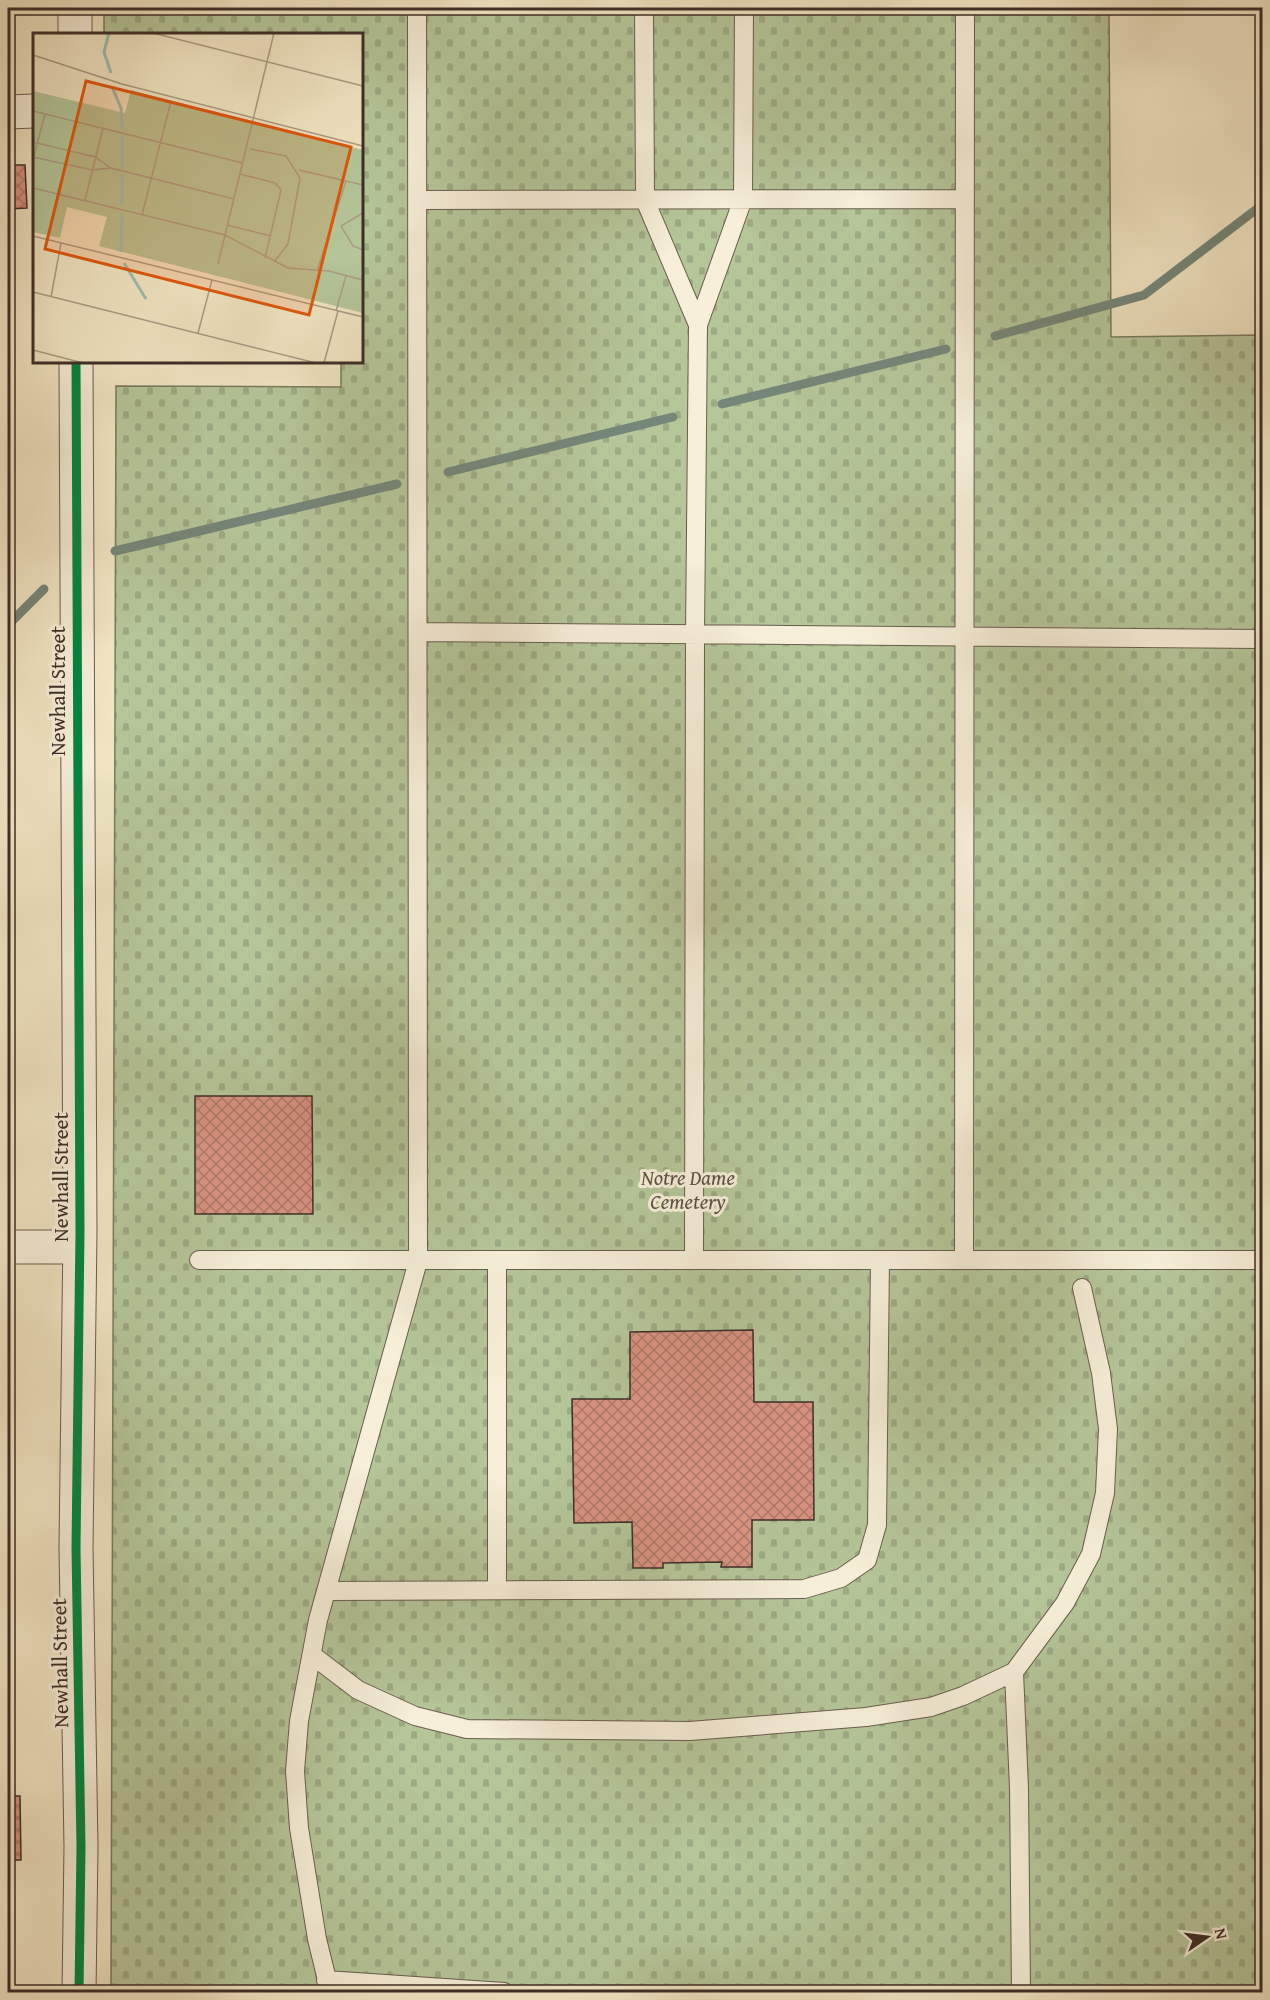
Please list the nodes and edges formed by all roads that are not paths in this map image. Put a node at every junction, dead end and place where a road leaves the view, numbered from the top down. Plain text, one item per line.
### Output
1 (75, 8) edge
2 (417, 8) edge
3 (644, 8) edge
4 (744, 8) edge
5 (965, 8) edge
6 (75, 33) edge
7 (33, 111) edge
8 (8, 112) edge
9 (743, 199) junction
10 (965, 199) junction
11 (418, 200) junction
12 (645, 200) junction
13 (698, 325) junction
14 (76, 363) edge
15 (418, 632) junction
16 (695, 634) junction
17 (964, 636) junction
18 (1263, 639) edge
19 (8, 1247) edge
20 (79, 1247) junction
21 (199, 1260) dead end
22 (694, 1260) junction
23 (880, 1260) junction
24 (964, 1260) junction
25 (1263, 1260) edge
26 (418, 1261) junction
27 (497, 1261) junction
28 (1082, 1288) dead end
29 (497, 1588) junction
30 (326, 1591) junction
31 (312, 1655) junction
32 (1014, 1672) junction
33 (328, 1986) edge
34 (79, 1992) edge
35 (504, 1992) edge
36 (1021, 1992) edge

1 - 6 street
2 - 11 lane
3 - 12 lane
4 - 9 lane
5 - 10 lane
7 - 8 street
9 - 10 lane
9 - 12 lane
9 - 13 lane
10 - 17 lane
11 - 12 lane
11 - 15 lane
12 - 13 lane
13 - 16 lane
14 - 20 street, Newhall Street
15 - 16 lane
15 - 26 lane
16 - 17 lane
16 - 22 lane
17 - 18 lane
17 - 24 lane
19 - 20 street
20 - 34 street, Newhall Street
21 - 26 lane
22 - 23 lane
22 - 27 lane
23 - 24 lane
23 - 29 lane
24 - 25 lane
26 - 27 lane
26 - 30 lane
27 - 29 lane
28 - 32 lane
29 - 30 lane
30 - 31 lane
31 - 32 lane
31 - 33 lane
32 - 36 lane
33 - 35 lane

